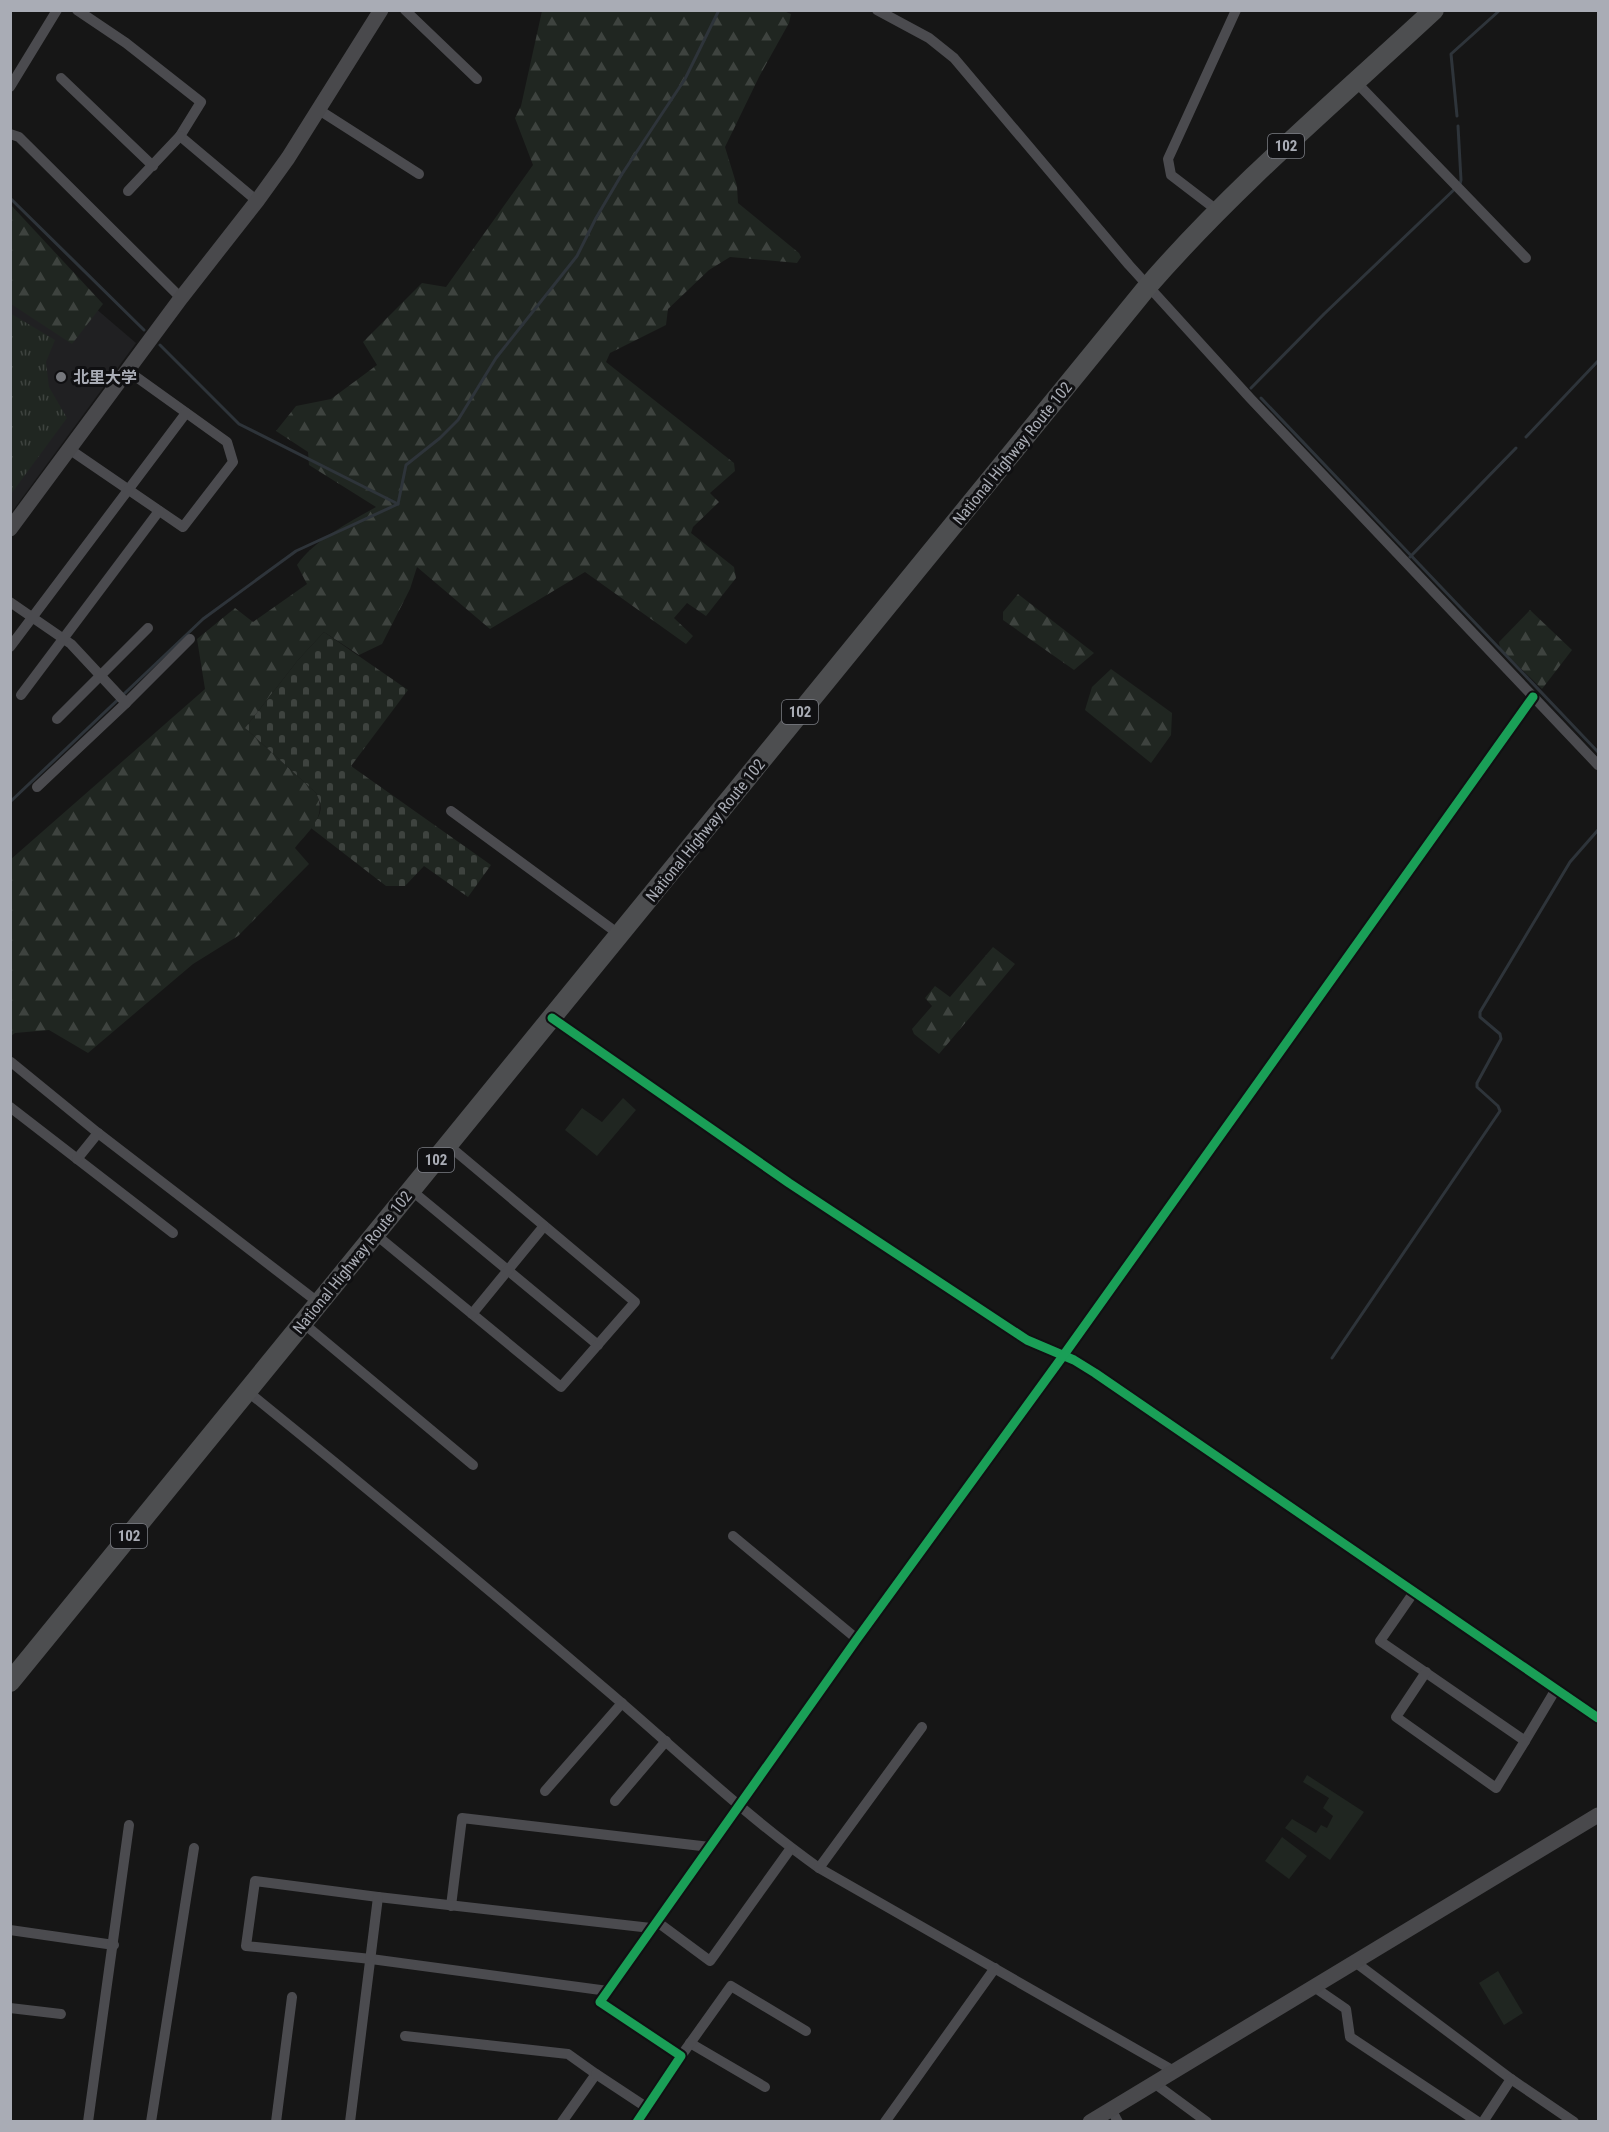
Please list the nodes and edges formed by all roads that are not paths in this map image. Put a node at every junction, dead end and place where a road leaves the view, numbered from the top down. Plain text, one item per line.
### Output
1 (57, 10) edge
2 (77, 10) edge
3 (381, 10) edge
4 (405, 10) edge
5 (877, 10) edge
6 (1236, 10) edge
7 (1434, 10) edge
8 (61, 78) dead end
9 (477, 79) dead end
10 (1356, 82) junction
11 (10, 87) edge
12 (319, 110) junction
13 (10, 134) edge
14 (180, 136) junction
15 (153, 165) junction
16 (419, 174) dead end
17 (128, 191) dead end
18 (257, 201) junction
19 (1218, 211) junction
20 (1526, 258) dead end
21 (1148, 286) junction
22 (181, 298) junction
23 (128, 371) junction
24 (186, 413) junction
25 (69, 449) junction
26 (127, 490) junction
27 (159, 511) junction
28 (10, 529) edge
29 (10, 602) edge
30 (32, 617) junction
31 (148, 628) dead end
32 (64, 639) junction
33 (190, 639) dead end
34 (10, 647) edge
35 (101, 676) junction
36 (21, 695) dead end
37 (1533, 697) junction
38 (123, 699) junction
39 (57, 719) dead end
40 (1599, 765) edge
41 (37, 787) dead end
42 (451, 811) dead end
43 (620, 935) junction
44 (552, 1018) junction
45 (11, 1062) edge
46 (10, 1107) edge
47 (99, 1133) junction
48 (448, 1145) junction
49 (77, 1159) junction
50 (411, 1190) junction
51 (544, 1226) junction
52 (173, 1233) dead end
53 (375, 1234) junction
54 (508, 1270) junction
55 (319, 1303) junction
56 (472, 1314) junction
57 (303, 1323) junction
58 (598, 1344) junction
59 (1063, 1356) junction
60 (247, 1391) junction
61 (473, 1465) dead end
62 (733, 1536) dead end
63 (1414, 1592) junction
64 (857, 1639) junction
65 (1426, 1672) junction
66 (10, 1682) edge
67 (1556, 1689) junction
68 (622, 1703) junction
69 (1599, 1718) edge
70 (922, 1727) dead end
71 (666, 1741) junction
72 (1525, 1741) junction
73 (545, 1791) dead end
74 (615, 1801) dead end
75 (738, 1805) junction
76 (1599, 1815) edge
77 (129, 1825) dead end
78 (710, 1847) junction
79 (194, 1848) dead end
80 (791, 1848) junction
81 (819, 1868) junction
82 (378, 1897) junction
83 (451, 1906) junction
84 (653, 1925) junction
85 (10, 1930) edge
86 (114, 1945) junction
87 (370, 1959) junction
88 (1355, 1962) junction
89 (995, 1968) junction
90 (1314, 1987) junction
91 (608, 1991) junction
92 (292, 1997) dead end
93 (10, 2008) edge
94 (61, 2014) dead end
95 (806, 2031) dead end
96 (405, 2036) dead end
97 (690, 2043) junction
98 (681, 2056) junction
99 (1174, 2071) junction
100 (596, 2074) junction
101 (1511, 2079) junction
102 (1154, 2083) junction
103 (765, 2087) dead end
104 (646, 2107) junction
105 (1114, 2115) edge
106 (1561, 2118) edge
107 (88, 2121) edge
108 (151, 2121) edge
109 (276, 2121) edge
110 (350, 2121) edge
111 (562, 2121) edge
112 (637, 2121) edge
113 (885, 2121) edge
114 (1090, 2121) edge
115 (1207, 2121) edge
116 (1478, 2121) edge
117 (1483, 2121) edge
118 (1574, 2121) edge

1 - 11 street
2 - 14 street
3 - 12 street
4 - 9 street
5 - 21 street
6 - 19 street
7 - 10 highway, National Highway Route 102 / 102
8 - 15 street
10 - 19 highway, National Highway Route 102 / 102
10 - 20 street
12 - 16 street
12 - 18 street
13 - 22 street
14 - 15 street
14 - 18 street
15 - 17 street
18 - 22 street
19 - 21 highway, National Highway Route 102 / 102
21 - 37 street
21 - 43 highway, National Highway Route 102 / 102
22 - 23 street
23 - 24 street
23 - 25 street
24 - 26 street
24 - 27 street
25 - 26 street
25 - 28 street
26 - 27 street
26 - 30 street
27 - 32 street
29 - 30 street
30 - 32 street
30 - 34 street
31 - 35 street
32 - 35 street
32 - 36 street
33 - 38 street
35 - 38 street
35 - 39 street
37 - 40 street
37 - 59 street
38 - 41 street
42 - 43 street
43 - 44 highway, National Highway Route 102 / 102
44 - 48 highway, National Highway Route 102 / 102
44 - 59 street
45 - 47 street
46 - 49 street
47 - 49 street
47 - 55 street
48 - 50 highway, National Highway Route 102 / 102
48 - 51 street
49 - 52 street
50 - 53 highway, National Highway Route 102 / 102
50 - 54 street
51 - 54 street
51 - 58 street
53 - 55 highway, National Highway Route 102 / 102
53 - 56 street
54 - 56 street
54 - 58 street
55 - 57 highway, National Highway Route 102 / 102
56 - 58 street
57 - 60 highway, National Highway Route 102 / 102
57 - 61 street
59 - 63 street
59 - 64 street
60 - 66 highway, National Highway Route 102 / 102
60 - 68 street
62 - 64 street
63 - 65 street
63 - 67 street
64 - 75 street
65 - 72 street
65 - 72 street
67 - 69 street
67 - 72 street
68 - 71 street
68 - 73 street
70 - 81 street
71 - 74 street
71 - 75 street
75 - 78 street
75 - 80 street
76 - 88 street
77 - 86 street
78 - 83 street
78 - 84 street
79 - 108 street
80 - 81 street
80 - 84 street
81 - 89 street
82 - 83 street
82 - 87 street
82 - 87 street
83 - 84 street
84 - 91 street
85 - 86 street
86 - 107 street
87 - 91 street
87 - 110 street
88 - 90 street
88 - 101 street
89 - 99 street
89 - 113 street
90 - 99 street
90 - 116 street
91 - 98 street
92 - 109 street
93 - 94 street
95 - 97 street
96 - 100 street
97 - 98 street
97 - 103 street
98 - 104 street
99 - 102 street
100 - 104 street
100 - 111 street
101 - 106 street
101 - 117 street
102 - 105 street
102 - 115 street
104 - 112 street
105 - 114 street
106 - 118 street

